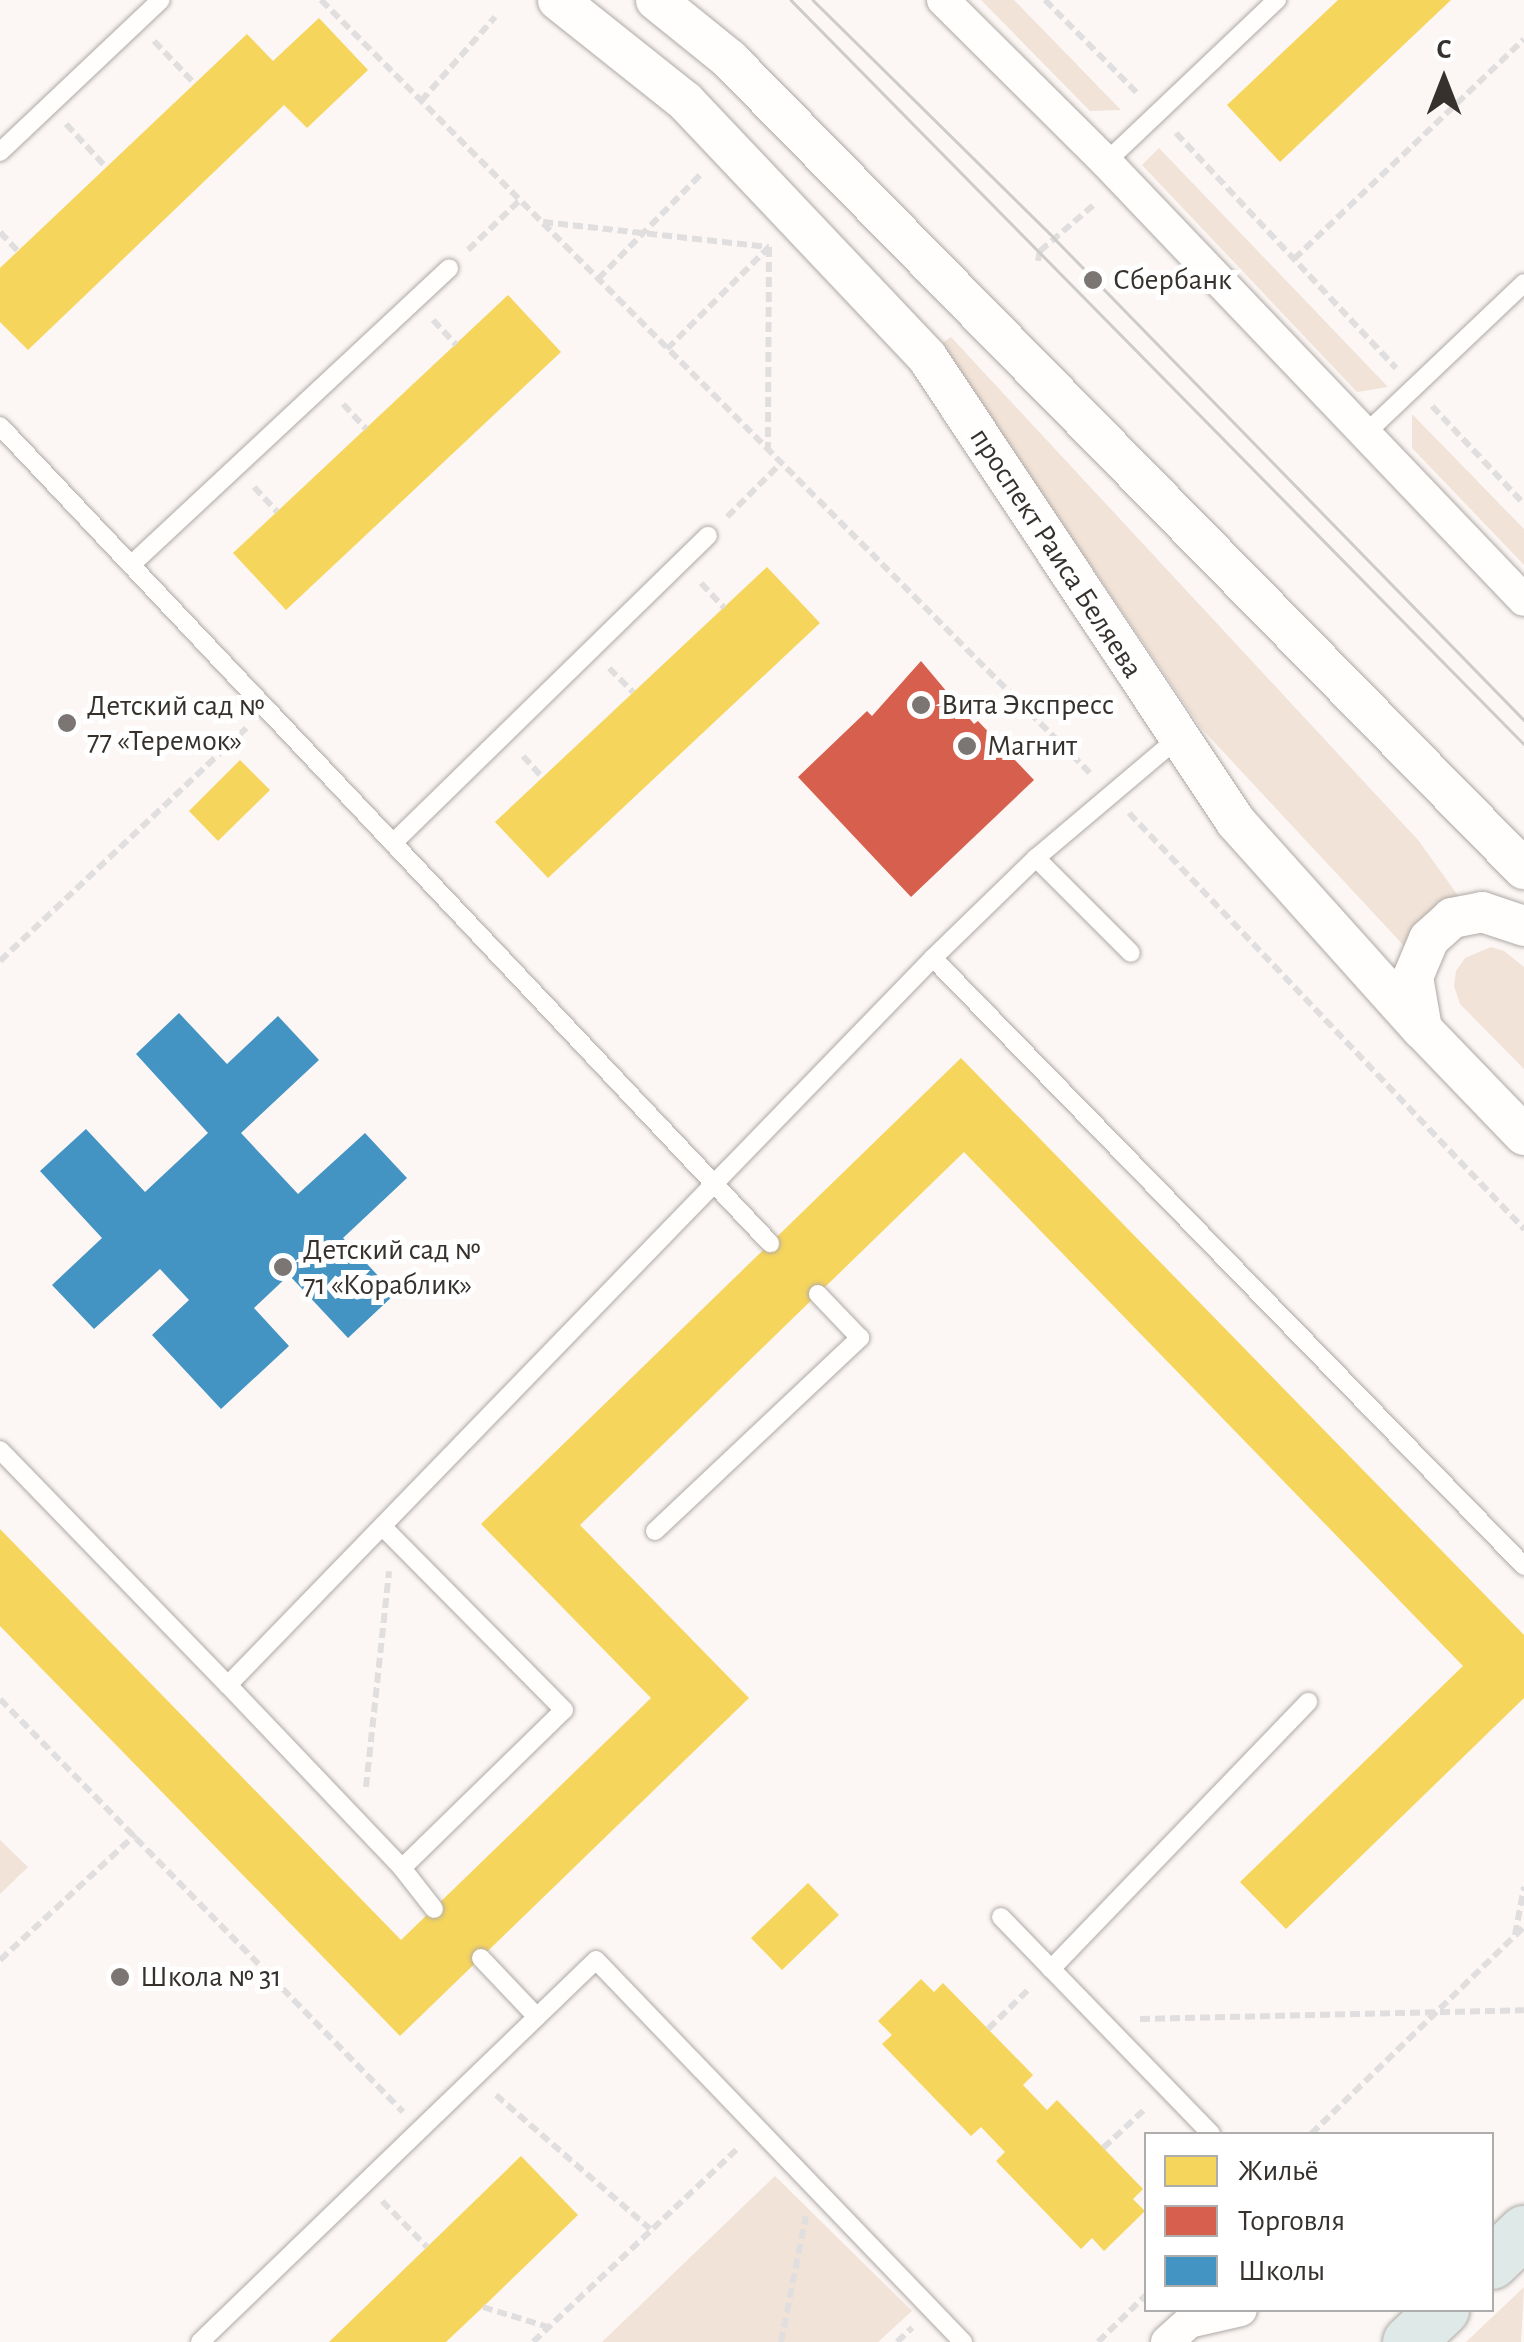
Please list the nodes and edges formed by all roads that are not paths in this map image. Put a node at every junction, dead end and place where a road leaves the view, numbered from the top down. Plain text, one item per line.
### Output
1 (160, 0) edge
2 (558, 0) edge
3 (656, 0) edge
4 (943, 0) edge
5 (1277, 0) edge
6 (0, 152) edge
7 (1106, 162) junction
8 (449, 268) road end
9 (1524, 283) edge
10 (0, 426) edge
11 (1365, 434) junction
12 (708, 536) road end
13 (131, 565) junction
14 (1524, 600) edge
15 (1178, 738) junction
16 (393, 842) junction
17 (1036, 858) junction
18 (1524, 869) edge
19 (1524, 926) edge
20 (1131, 954) dead end
21 (934, 958) junction
22 (1422, 1029) junction
23 (1524, 1135) edge
24 (712, 1181) junction
25 (770, 1243) dead end
26 (818, 1294) dead end
27 (0, 1450) edge
28 (655, 1531) dead end
29 (388, 1532) junction
30 (1524, 1566) edge
31 (228, 1685) junction
32 (1308, 1702) dead end
33 (402, 1868) junction
34 (434, 1909) dead end
35 (1001, 1917) dead end
36 (481, 1958) dead end
37 (1050, 1968) junction
38 (537, 2017) junction
39 (1209, 2132) edge
40 (1233, 2312) edge
41 (1441, 2312) edge
42 (1187, 2324) edge
43 (200, 2342) edge
44 (962, 2342) edge
45 (1409, 2342) edge

1 - 6 lane
2 - 15 street, проспект Раиса Беляева
3 - 18 street
4 - 7 street
5 - 7 lane
7 - 11 street
8 - 13 lane
9 - 11 lane
10 - 13 lane
11 - 14 street
12 - 16 lane
13 - 16 lane
15 - 17 lane
15 - 22 street, проспект Раиса Беляева
16 - 24 lane
17 - 20 lane
17 - 21 lane
19 - 22 street
21 - 24 lane
21 - 30 lane
22 - 23 street, проспект Раиса Беляева
24 - 25 lane
24 - 29 lane
26 - 28 lane
27 - 31 lane
29 - 31 lane
29 - 33 lane
31 - 33 lane
32 - 37 lane
33 - 34 lane
35 - 37 lane
36 - 38 lane
37 - 39 lane
38 - 43 lane
38 - 44 lane
40 - 42 street
41 - 45 main road

